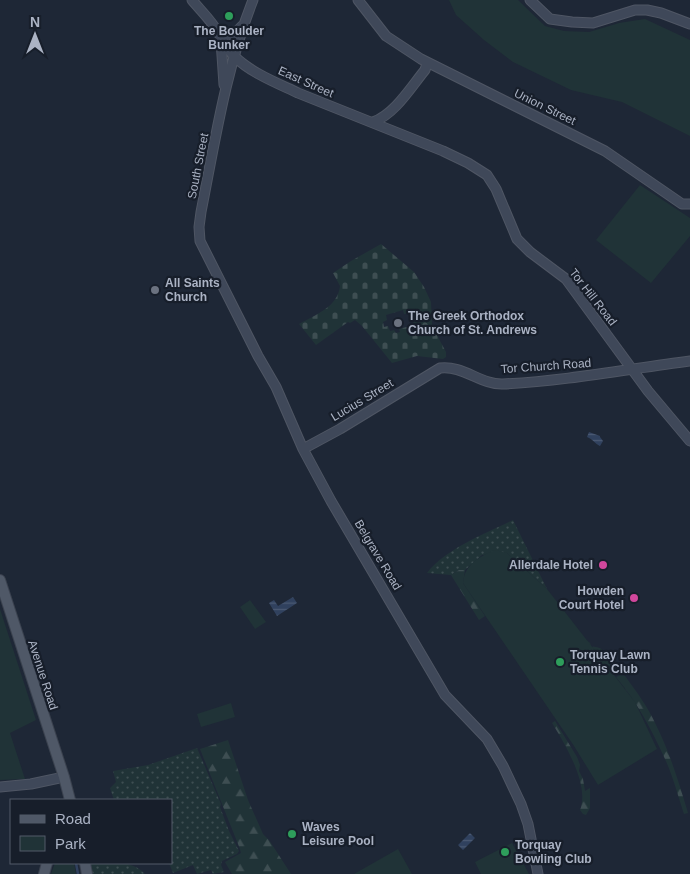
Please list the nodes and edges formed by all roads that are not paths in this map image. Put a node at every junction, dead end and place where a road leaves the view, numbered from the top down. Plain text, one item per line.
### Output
1 (192, 0) edge
2 (253, 0) edge
3 (358, 0) edge
4 (530, 0) edge
5 (244, 23) junction
6 (690, 24) edge
7 (220, 37) junction
8 (234, 56) junction
9 (427, 63) junction
10 (224, 95) junction
11 (373, 122) junction
12 (690, 204) edge
13 (200, 241) joint
14 (690, 361) edge
15 (632, 370) junction
16 (434, 371) joint
17 (690, 441) edge
18 (303, 449) junction
19 (0, 580) edge
20 (64, 777) junction
21 (0, 788) edge
22 (64, 799) edge
23 (70, 799) edge
24 (538, 874) edge

1 - 7 street
2 - 5 street, South Street
3 - 9 street, Union Street
4 - 6 street
5 - 7 street
5 - 8 street, South Street
7 - 8 street
7 - 10 street, South Street
8 - 10 street, South Street
8 - 11 street, East Street
9 - 11 street
9 - 12 street, Union Street
10 - 13 street, South Street
11 - 15 street, Tor Hill Road
13 - 18 street, Belgrave Road
14 - 15 street
15 - 16 street, Tor Church Road
15 - 17 street, Tor Hill Road
16 - 18 street, Lucius Street
18 - 24 street, Belgrave Road
19 - 20 main road, Avenue Road
20 - 21 street
20 - 22 main road
20 - 23 main road

